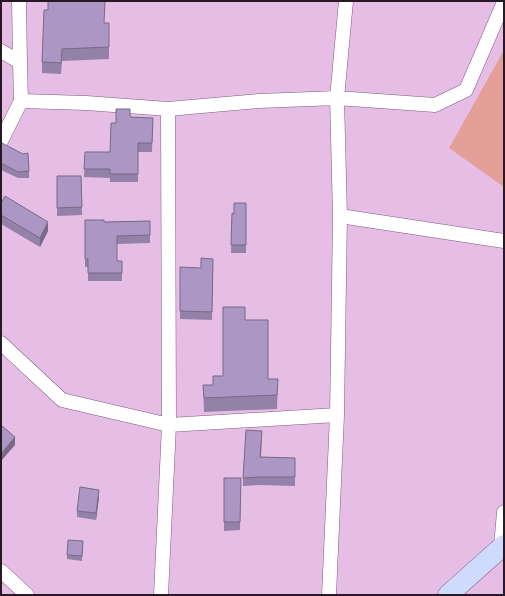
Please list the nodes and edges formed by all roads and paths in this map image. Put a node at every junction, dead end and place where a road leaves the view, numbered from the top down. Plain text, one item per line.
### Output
1 (19, 1) edge
2 (346, 1) edge
3 (504, 2) edge
4 (1, 51) edge
5 (20, 62) junction
6 (337, 98) junction
7 (22, 101) junction
8 (168, 109) junction
9 (1, 141) edge
10 (340, 216) junction
11 (504, 241) edge
12 (1, 343) edge
13 (337, 415) junction
14 (169, 424) junction
15 (504, 512) edge
16 (502, 546) edge
17 (1, 571) edge
18 (27, 595) edge
19 (161, 595) edge
20 (329, 595) edge
21 (448, 595) edge

1 - 5 street
2 - 6 street
3 - 6 street
4 - 5 street
5 - 7 street
6 - 8 street
6 - 10 street
7 - 8 street
7 - 9 street
8 - 14 street
10 - 11 street
10 - 13 street
12 - 14 street
13 - 14 street
13 - 20 street
14 - 19 street
15 - 16 street
16 - 21 street
17 - 18 street

